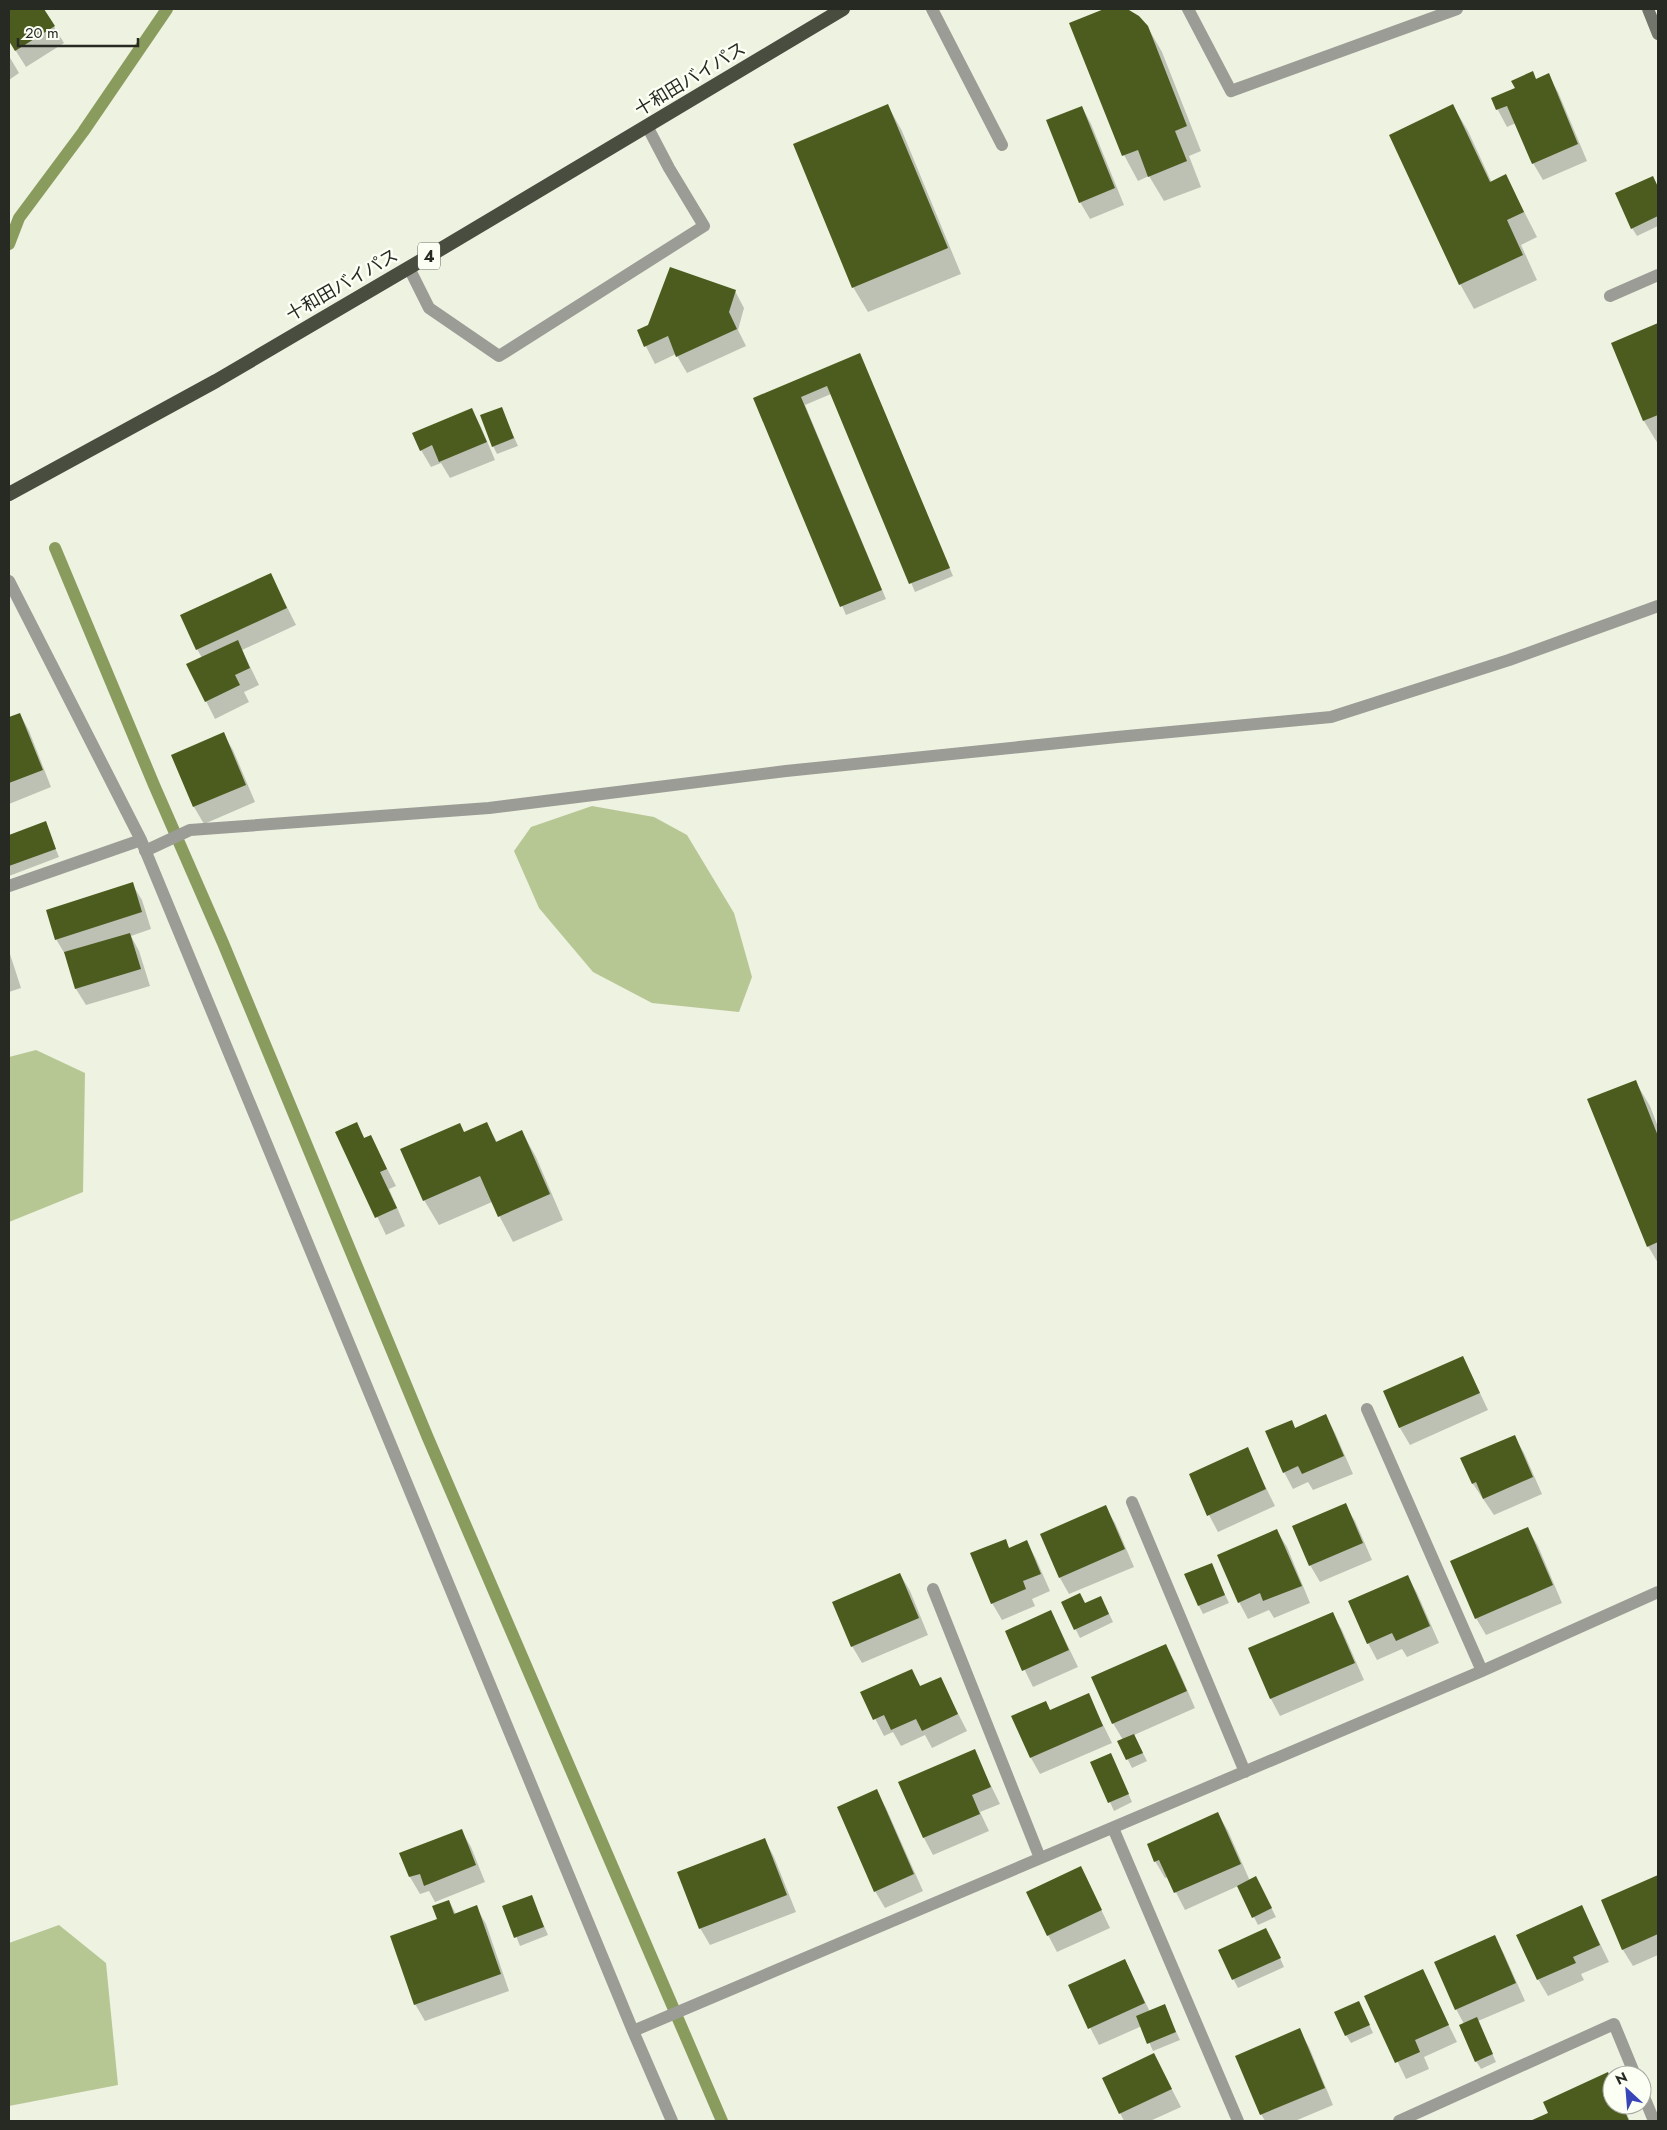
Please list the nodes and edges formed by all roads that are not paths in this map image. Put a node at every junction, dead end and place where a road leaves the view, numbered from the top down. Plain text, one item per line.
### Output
1 (843, 9) edge
2 (932, 9) edge
3 (1188, 9) edge
4 (1457, 9) edge
5 (1648, 9) edge
6 (1658, 34) edge
7 (647, 126) junction
8 (1002, 145) dead end
9 (409, 268) junction
10 (1658, 275) edge
11 (1610, 296) dead end
12 (9, 494) edge
13 (9, 581) edge
14 (1658, 606) edge
15 (143, 846) junction
16 (9, 886) edge
17 (1366, 1409) dead end
18 (1132, 1502) dead end
19 (933, 1589) dead end
20 (1658, 1592) edge
21 (1482, 1671) junction
22 (1245, 1772) junction
23 (1113, 1828) junction
24 (1040, 1858) junction
25 (633, 2031) junction
26 (1631, 2065) edge
27 (672, 2121) edge
28 (1238, 2121) edge
29 (1398, 2121) edge

1 - 7 highway, 十和田バイパス / 4
2 - 8 street
3 - 4 street
5 - 6 main road
7 - 9 highway, 十和田バイパス / 4
7 - 9 street
9 - 12 highway, 十和田バイパス / 4
10 - 11 street
13 - 15 street
14 - 15 street
15 - 16 street
15 - 25 street
17 - 21 street
18 - 22 street
19 - 24 street
20 - 21 street
21 - 22 street
22 - 23 street
23 - 24 street
23 - 28 street
24 - 25 street
25 - 27 street
26 - 29 street

